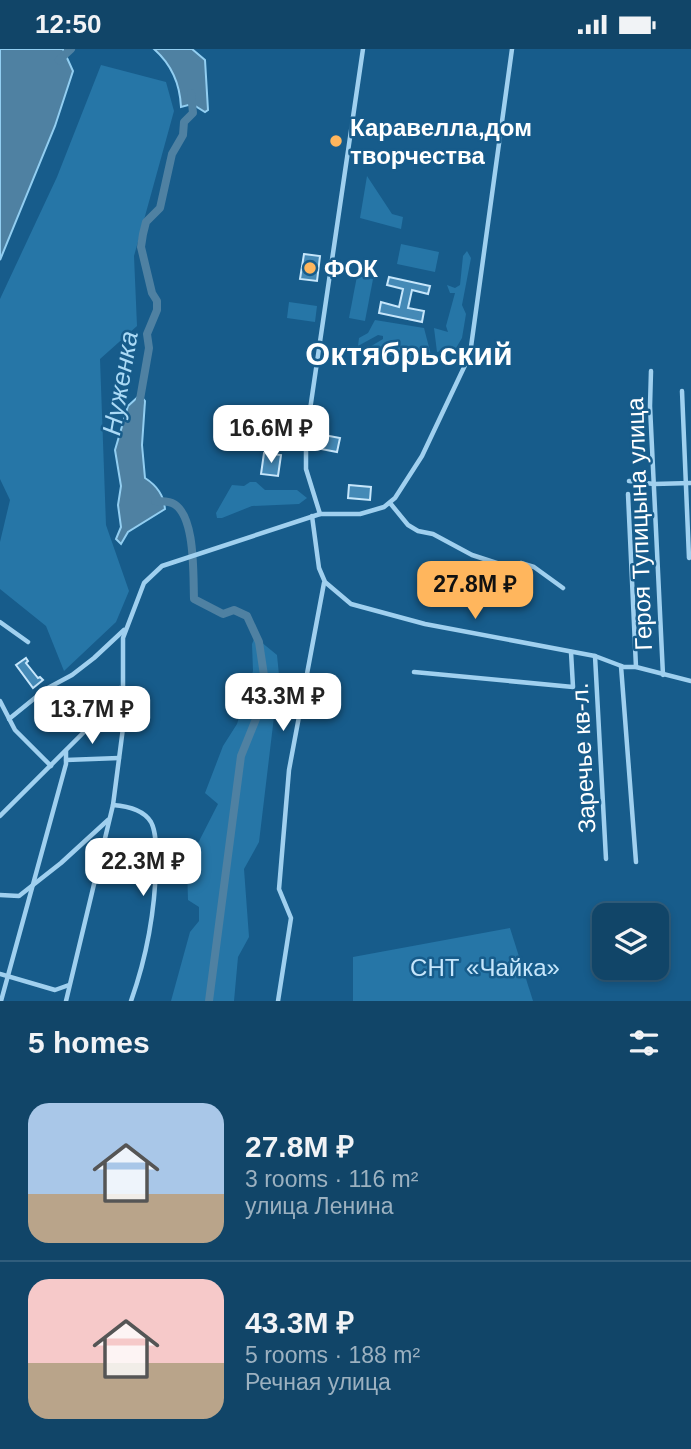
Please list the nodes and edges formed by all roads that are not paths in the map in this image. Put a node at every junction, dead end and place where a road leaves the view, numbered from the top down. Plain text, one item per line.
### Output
1 (363, 49) edge
2 (512, 49) edge
3 (651, 371) dead end
4 (682, 391) dead end
5 (629, 481) dead end
6 (689, 483) edge
7 (654, 484) junction
8 (628, 494) dead end
9 (390, 503) junction
10 (320, 514) junction
11 (312, 516) junction
12 (689, 558) dead end
13 (325, 582) junction
14 (563, 587) dead end
15 (0, 622) edge
16 (125, 629) junction
17 (28, 642) dead end
18 (571, 652) junction
19 (596, 656) junction
20 (621, 665) junction
21 (636, 667) junction
22 (414, 672) dead end
23 (663, 675) junction
24 (691, 681) edge
25 (121, 687) junction
26 (0, 701) edge
27 (9, 719) junction
28 (65, 751) junction
29 (119, 758) junction
30 (66, 760) junction
31 (51, 766) junction
32 (113, 805) junction
33 (0, 816) edge
34 (108, 819) junction
35 (606, 859) dead end
36 (636, 862) dead end
37 (32, 883) junction
38 (0, 895) edge
39 (0, 974) edge
40 (8, 976) junction
41 (70, 985) junction
42 (1, 1001) edge
43 (66, 1001) edge
44 (131, 1001) edge
45 (278, 1001) edge

1 - 10 street
2 - 9 street
3 - 7 street, Героя Тупицына улица
4 - 6 street
5 - 7 street
6 - 7 street
6 - 12 street
7 - 23 street, Героя Тупицына улица
8 - 21 street, Героя Тупицына улица
9 - 10 street
9 - 14 street
10 - 11 street
11 - 13 street
11 - 16 street
13 - 18 street
13 - 45 street
15 - 17 street
16 - 25 street
16 - 27 street
18 - 19 street
18 - 22 street
19 - 20 street
19 - 35 street, Заречье кв-л.
20 - 21 street
20 - 36 street, Героя Тупицына улица
21 - 23 street
23 - 24 street
25 - 28 street
25 - 29 street
26 - 27 street
27 - 31 street
28 - 30 street
28 - 31 street
29 - 30 street
29 - 32 street
30 - 37 street
31 - 33 street
32 - 34 street
32 - 44 street
34 - 37 street
34 - 41 street
37 - 38 street
37 - 40 street
39 - 40 street
40 - 41 street
40 - 42 street
41 - 43 street

